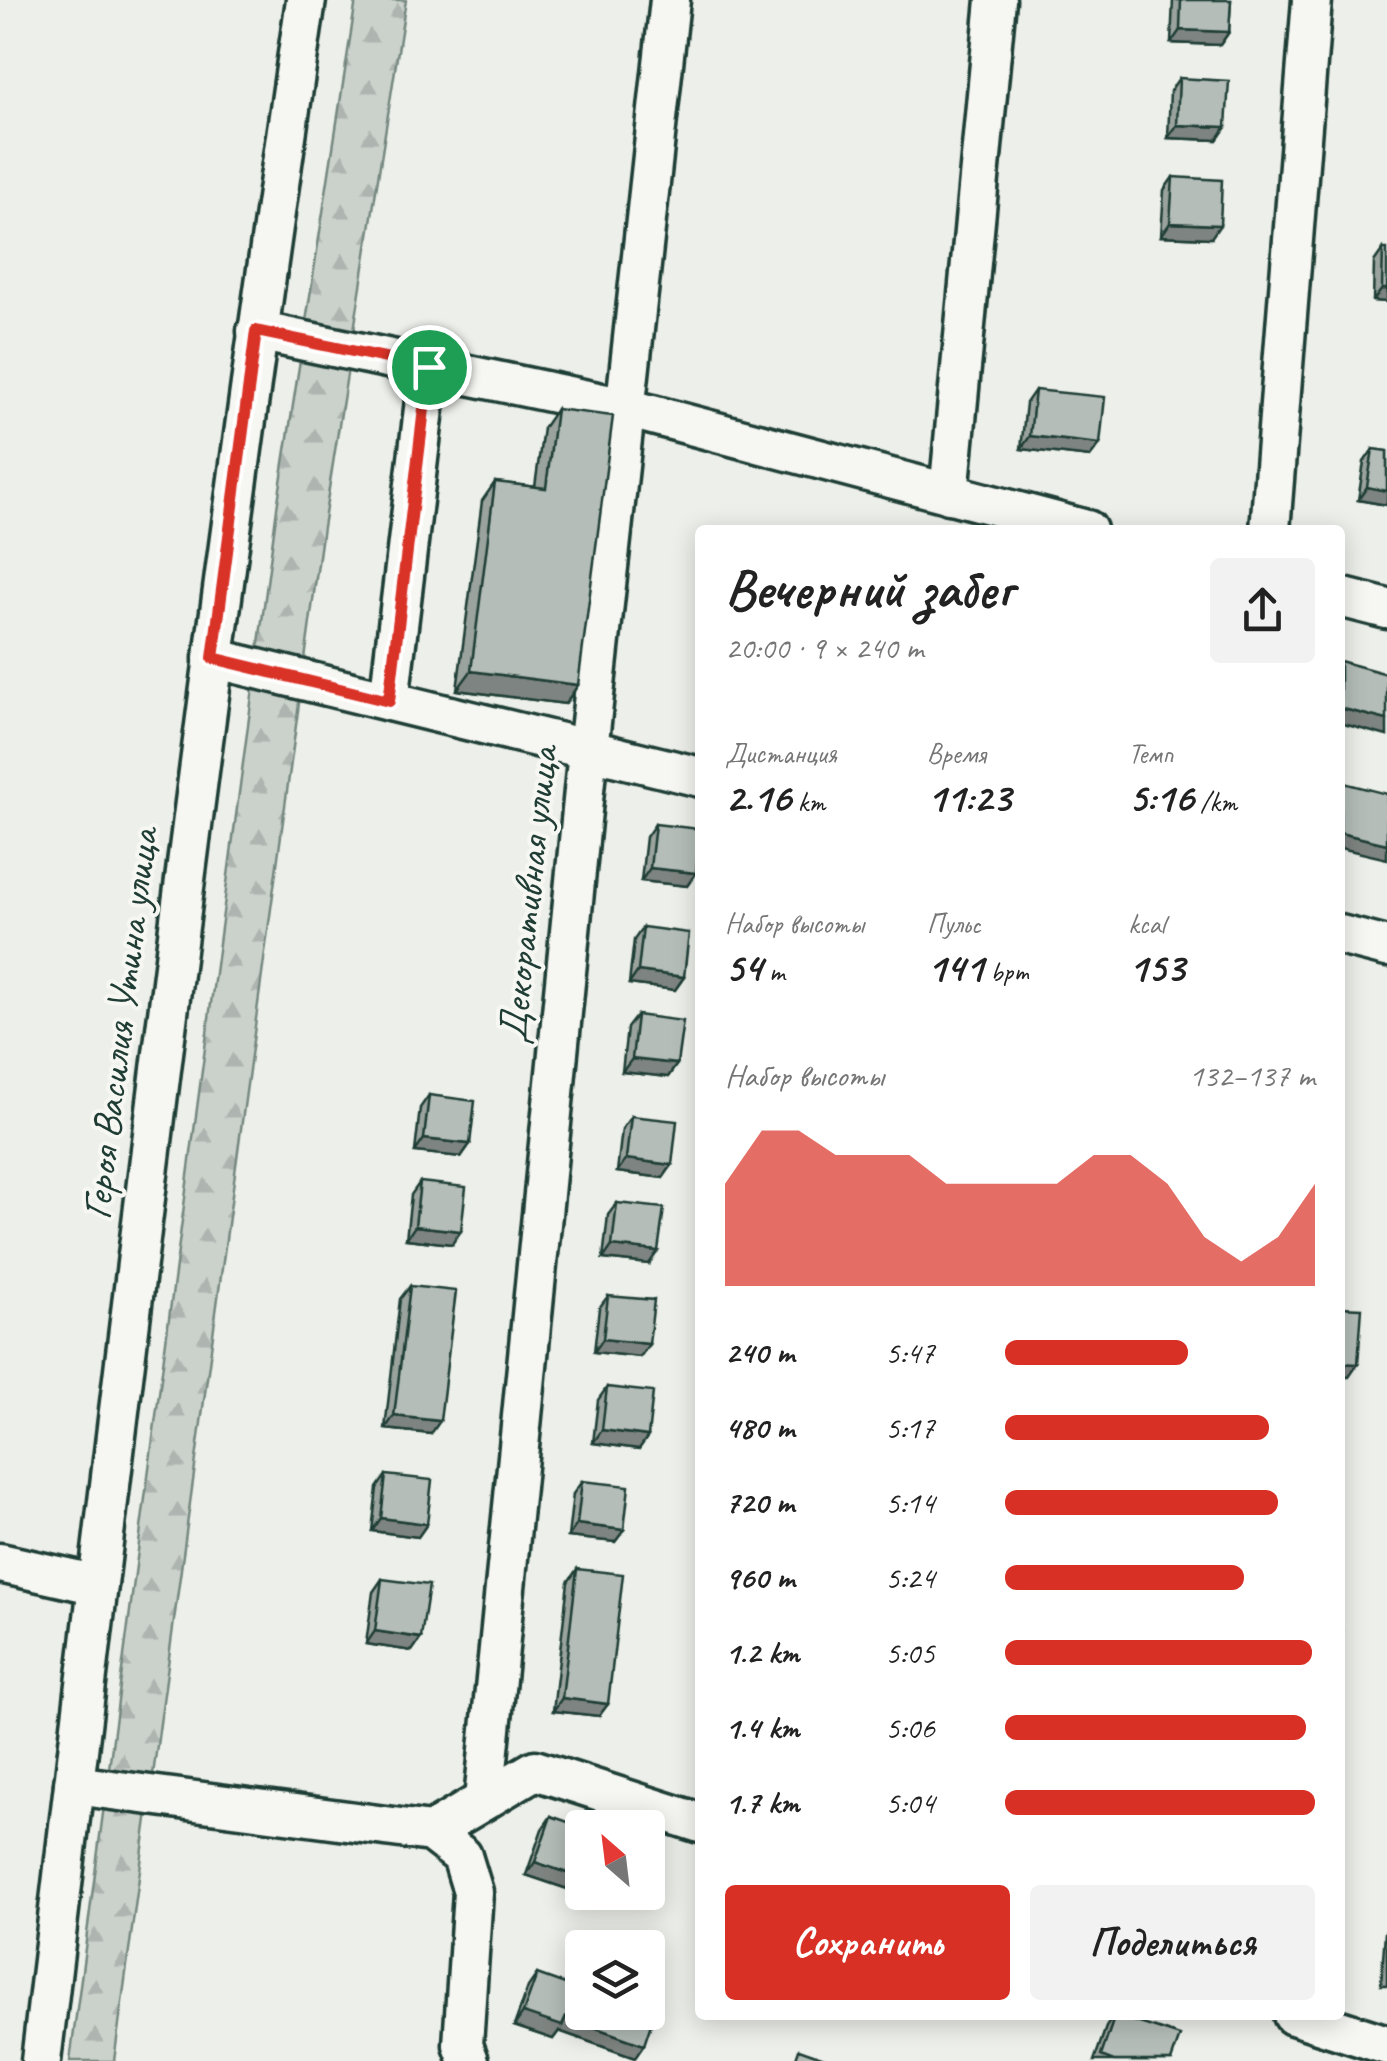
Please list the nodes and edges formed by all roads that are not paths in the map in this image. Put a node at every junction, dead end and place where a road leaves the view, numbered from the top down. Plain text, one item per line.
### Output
1 (306, 0) edge
2 (670, 0) edge
3 (996, 0) edge
4 (1312, 0) edge
5 (256, 331) junction
6 (429, 367) junction
7 (626, 408) junction
8 (950, 494) junction
9 (1068, 525) edge
10 (1270, 525) edge
11 (1345, 598) edge
12 (1387, 609) edge
13 (213, 658) junction
14 (389, 701) junction
15 (588, 750) junction
16 (695, 777) edge
17 (1345, 936) edge
18 (1387, 946) edge
19 (0, 1563) edge
20 (98, 1585) junction
21 (74, 1786) junction
22 (484, 1800) junction
23 (695, 1821) edge
24 (431, 1832) junction
25 (1308, 2020) edge
26 (1387, 2046) edge
27 (41, 2061) edge
28 (469, 2061) edge

1 - 5 street, Героя Василия Утина улица
2 - 7 street, Декоративная улица
3 - 8 street
4 - 10 street
5 - 6 street
5 - 13 street, Героя Василия Утина улица
6 - 7 street
6 - 14 street
7 - 8 street
7 - 15 street, Декоративная улица
8 - 9 street
11 - 12 street
13 - 14 street
13 - 20 street, Героя Василия Утина улица
14 - 15 street
15 - 16 street
15 - 22 street, Декоративная улица
17 - 18 street
19 - 20 street
20 - 21 street, Героя Василия Утина улица
21 - 24 street
21 - 27 street, Героя Василия Утина улица
22 - 23 street
22 - 24 street
24 - 28 street
25 - 26 street

